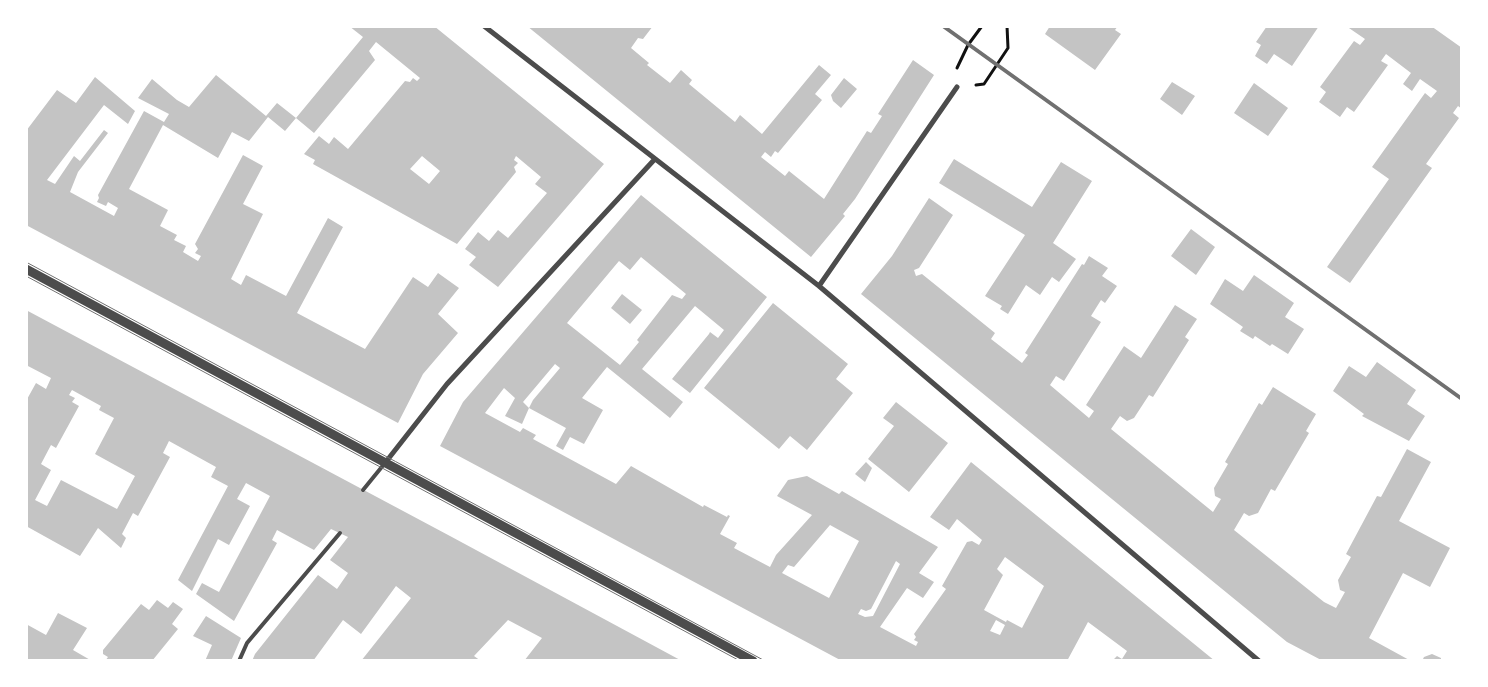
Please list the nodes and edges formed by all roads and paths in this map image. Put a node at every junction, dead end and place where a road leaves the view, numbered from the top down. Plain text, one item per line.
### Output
1 (484, 26) edge
2 (982, 26) edge
3 (1007, 26) edge
4 (957, 87) junction
5 (654, 160) junction
6 (26, 269) edge
7 (819, 286) junction
8 (386, 463) junction
9 (363, 490) dead end
10 (340, 533) dead end
11 (239, 661) edge
12 (753, 661) edge
13 (1259, 661) edge

1 - 5 street
2 - 4 path
3 - 4 path
4 - 7 street
5 - 7 street
5 - 8 street
6 - 8 street
7 - 13 street
8 - 9 lane
8 - 12 street
10 - 11 lane

